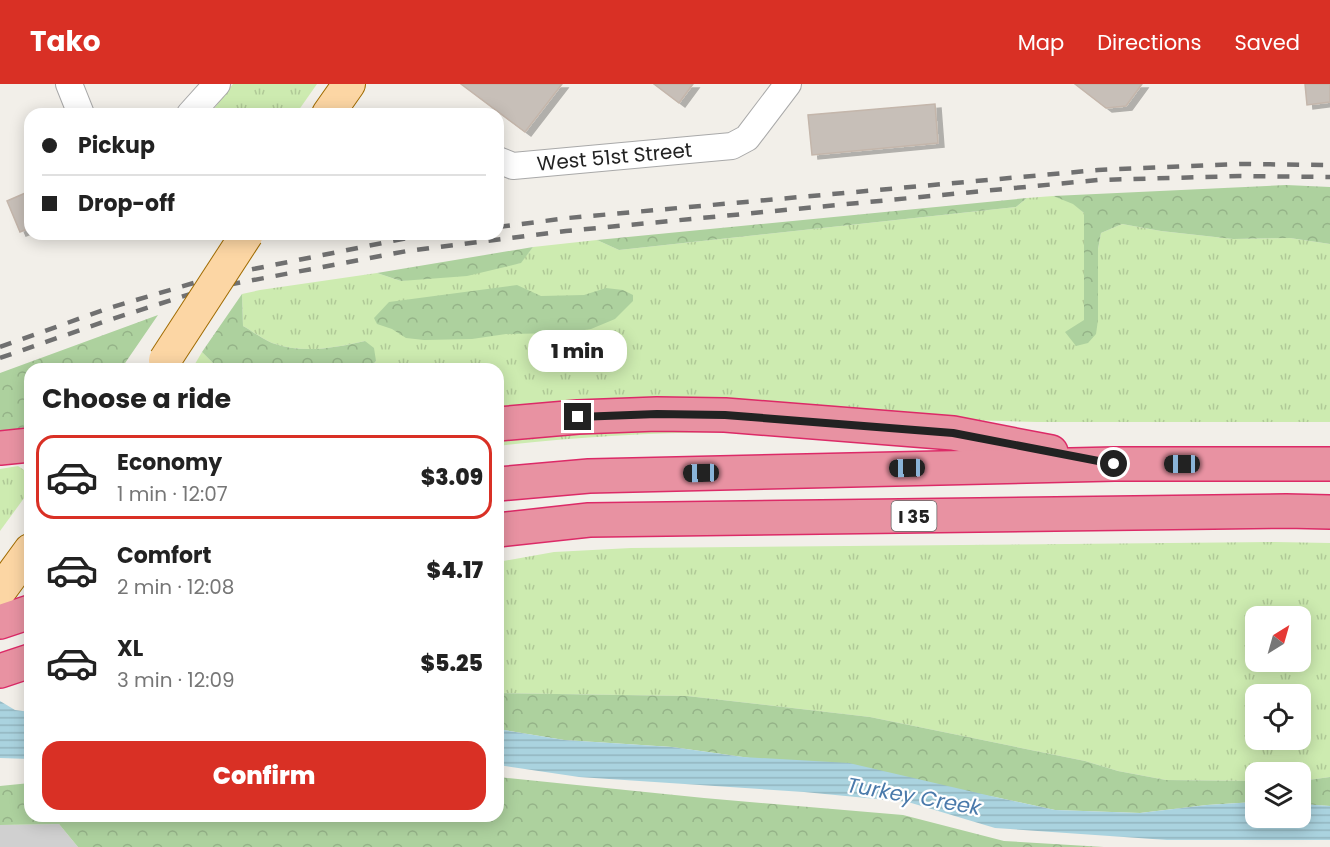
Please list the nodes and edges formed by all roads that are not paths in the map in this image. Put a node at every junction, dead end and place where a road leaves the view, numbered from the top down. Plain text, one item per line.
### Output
1 (69, 84) edge
2 (217, 84) edge
3 (349, 84) edge
4 (788, 84) edge
5 (79, 108) edge
6 (195, 108) edge
7 (332, 108) edge
8 (504, 162) edge
9 (243, 240) edge
10 (163, 363) edge
11 (504, 423) edge
12 (1114, 464) junction
13 (1330, 464) edge
14 (504, 483) edge
15 (1330, 512) edge
16 (504, 529) edge
17 (24, 558) edge
18 (0, 591) edge
19 (24, 614) edge
20 (0, 622) edge
21 (24, 663) edge
22 (0, 671) edge

1 - 5 street
2 - 6 street
3 - 7 main road
4 - 8 street, West 51st Street
9 - 10 main road, bridge
11 - 12 highway
12 - 13 highway
12 - 14 highway
15 - 16 highway, I 35
17 - 18 main road
19 - 20 highway
21 - 22 highway

